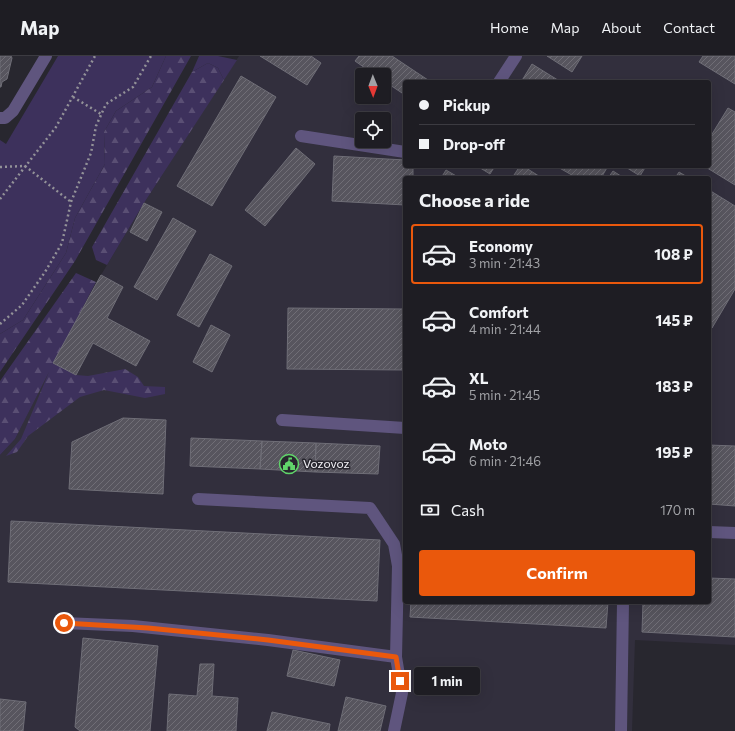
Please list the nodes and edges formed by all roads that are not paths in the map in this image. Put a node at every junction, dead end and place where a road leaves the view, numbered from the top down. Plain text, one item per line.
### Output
1 (46, 56) edge
2 (516, 56) edge
3 (499, 80) edge
4 (0, 118) edge
5 (301, 136) dead end
6 (403, 152) edge
7 (282, 420) dead end
8 (403, 428) edge
9 (198, 499) dead end
10 (711, 532) edge
11 (735, 534) edge
12 (623, 604) edge
13 (64, 623) dead end
14 (396, 657) junction
15 (394, 731) edge
16 (621, 731) edge

1 - 4 lane
2 - 3 lane
5 - 6 lane
7 - 8 lane
9 - 14 lane
10 - 11 lane
12 - 16 lane
13 - 14 lane
14 - 15 lane

